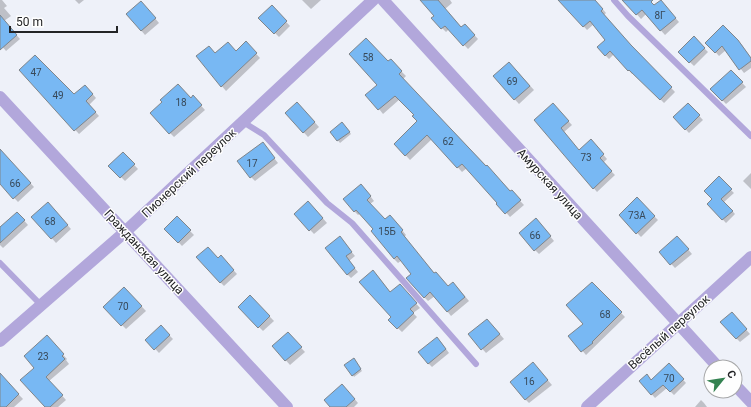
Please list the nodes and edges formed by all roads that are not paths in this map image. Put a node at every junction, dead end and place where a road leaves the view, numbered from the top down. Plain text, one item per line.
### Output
1 (373, 0) edge
2 (383, 0) edge
3 (614, 0) edge
4 (0, 97) edge
5 (243, 122) junction
6 (751, 136) edge
7 (125, 232) junction
8 (751, 257) edge
9 (0, 263) edge
10 (41, 305) junction
11 (677, 324) junction
12 (0, 341) edge
13 (710, 359) edge
14 (476, 364) dead end
15 (743, 394) edge
16 (751, 402) edge
17 (287, 407) edge
18 (587, 407) edge

1 - 5 street, Пионерский переулок
2 - 11 street, Амурская улица
3 - 6 lane
4 - 7 street, Гражданская улица
5 - 7 street, Пионерский переулок
5 - 14 lane
7 - 10 street, Пионерский переулок
7 - 17 street, Гражданская улица
8 - 11 street, Весёлый переулок
9 - 10 lane
10 - 12 street, Пионерский переулок
11 - 13 street, Амурская улица
11 - 18 street, Весёлый переулок
15 - 16 street

